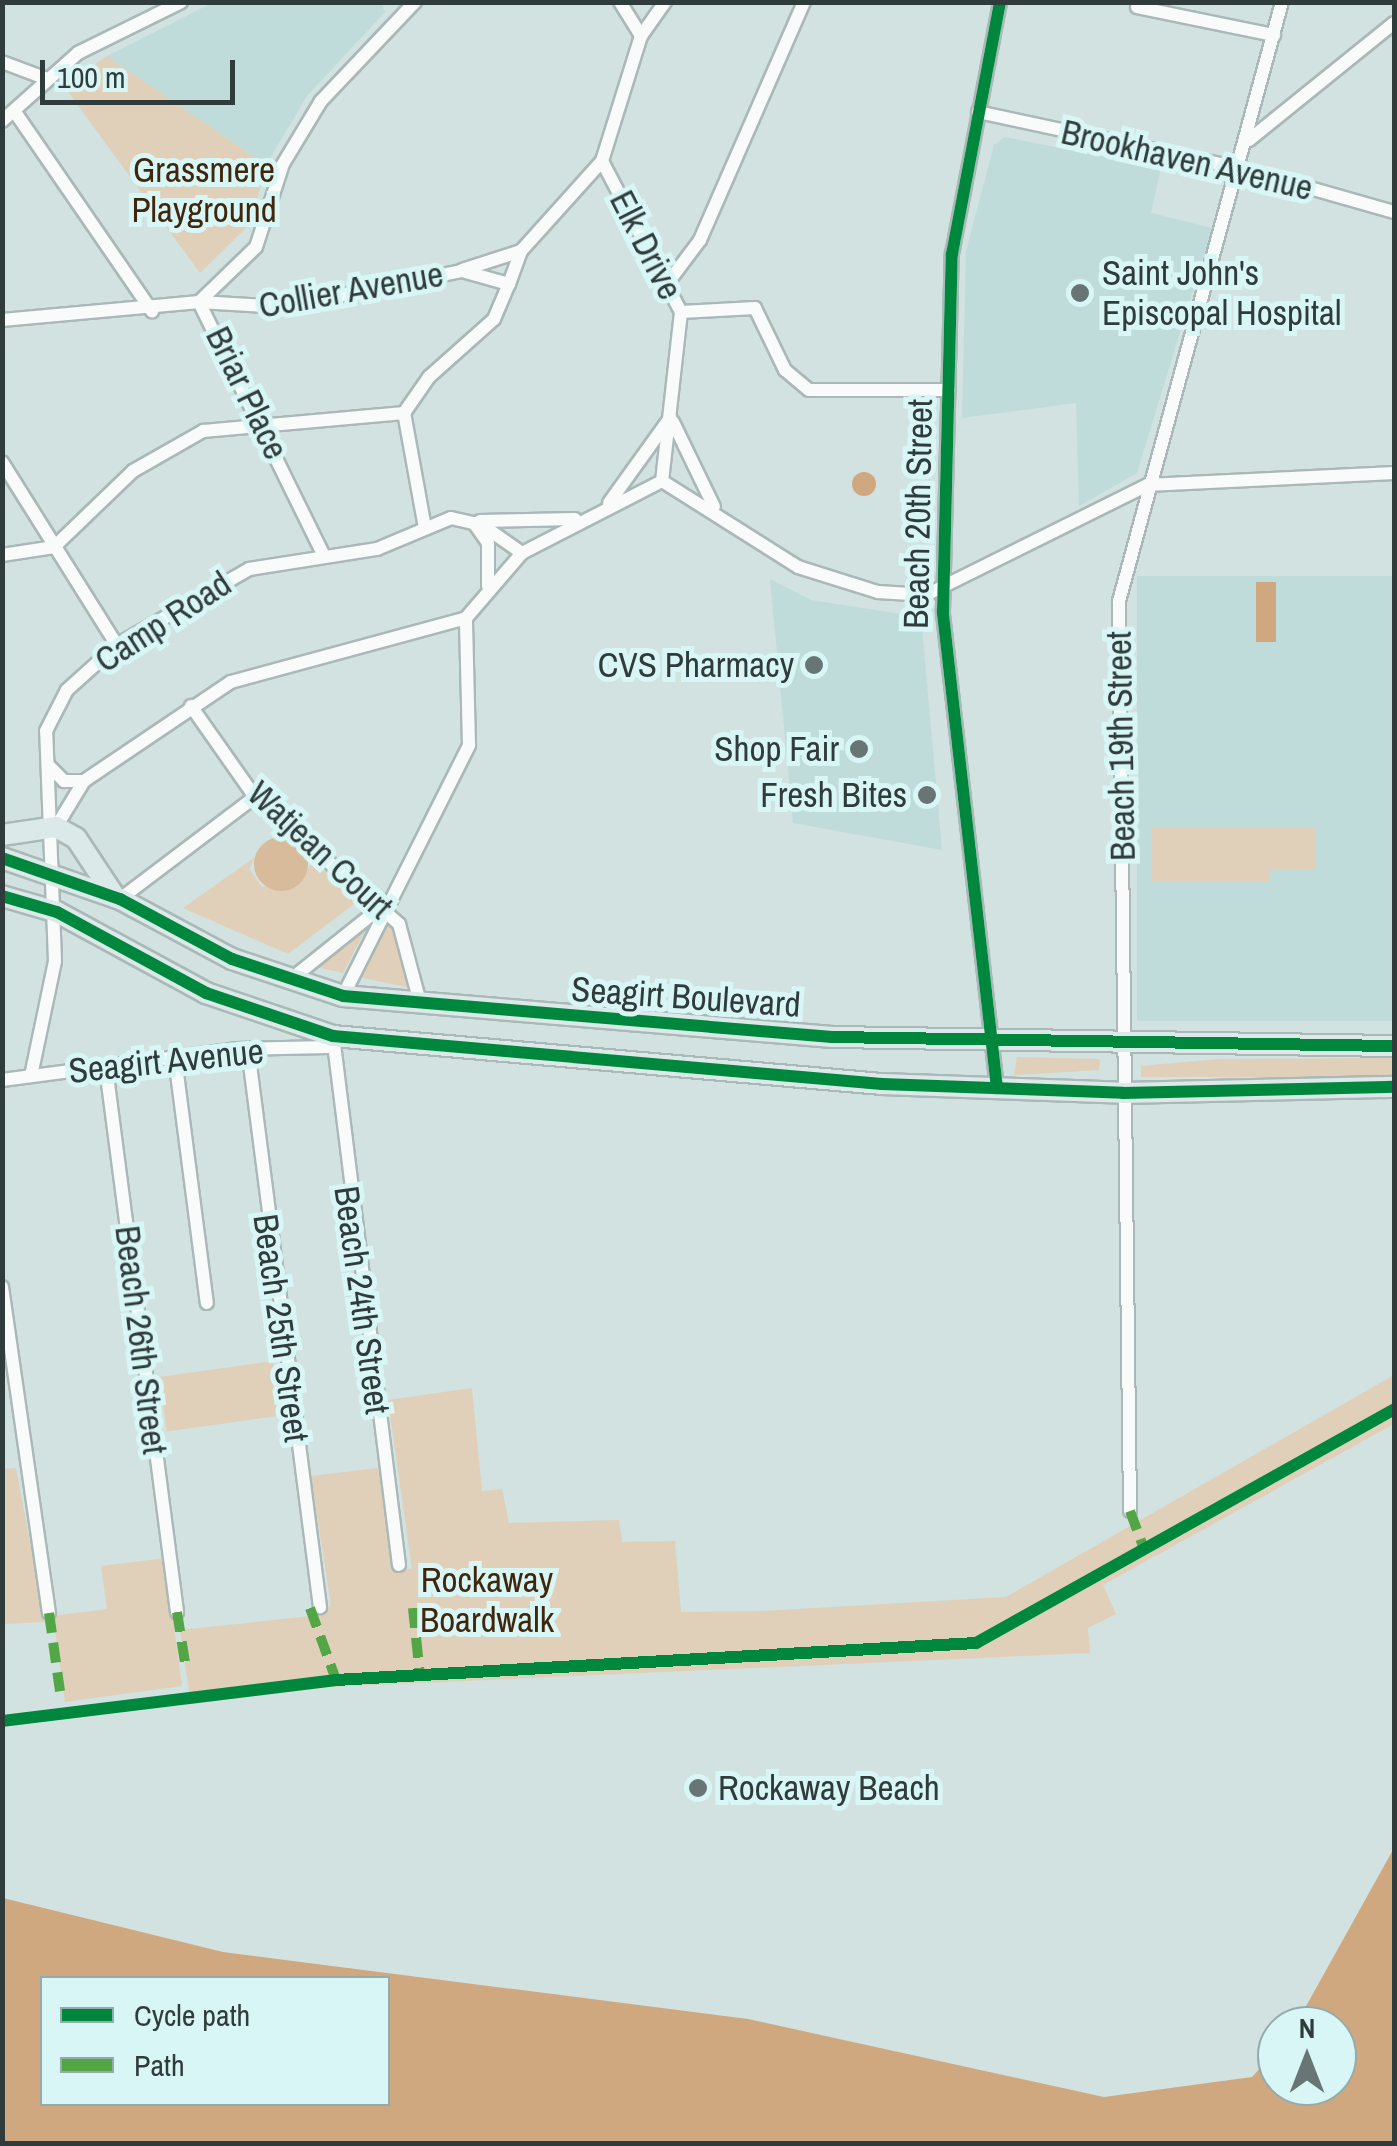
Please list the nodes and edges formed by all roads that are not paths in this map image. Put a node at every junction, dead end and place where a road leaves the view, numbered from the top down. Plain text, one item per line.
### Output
1 (181, 2) edge
2 (415, 2) edge
3 (620, 2) edge
4 (665, 2) edge
5 (804, 2) edge
6 (1000, 2) edge
7 (1282, 2) edge
8 (1137, 7) dead end
9 (1394, 22) edge
10 (1274, 34) junction
11 (641, 36) junction
12 (2, 62) edge
13 (47, 79) junction
14 (978, 112) junction
15 (9, 117) edge
16 (1249, 140) junction
17 (602, 160) junction
18 (1243, 169) junction
19 (1394, 212) edge
20 (521, 251) junction
21 (462, 270) junction
22 (670, 280) junction
23 (510, 284) junction
24 (199, 302) junction
25 (152, 311) junction
26 (681, 312) junction
27 (2, 320) edge
28 (949, 390) junction
29 (404, 413) junction
30 (671, 416) junction
31 (263, 424) junction
32 (2, 462) edge
33 (1394, 474) edge
34 (662, 481) junction
35 (1148, 485) junction
36 (608, 504) junction
37 (719, 513) junction
38 (577, 519) junction
39 (472, 521) junction
40 (426, 528) junction
41 (54, 547) junction
42 (522, 552) junction
43 (2, 554) edge
44 (324, 556) junction
45 (488, 586) junction
46 (945, 590) junction
47 (466, 618) junction
48 (116, 645) junction
49 (191, 706) junction
50 (46, 756) junction
51 (84, 780) junction
52 (256, 797) junction
53 (56, 827) junction
54 (2, 835) edge
55 (2, 858) edge
56 (57, 876) junction
57 (2, 896) edge
58 (118, 898) junction
59 (383, 905) junction
60 (57, 912) junction
61 (290, 980) junction
62 (343, 996) junction
63 (421, 1006) junction
64 (331, 1042) junction
65 (990, 1042) junction
66 (1124, 1045) junction
67 (1394, 1046) edge
68 (248, 1050) junction
69 (175, 1058) junction
70 (106, 1068) junction
71 (32, 1076) junction
72 (2, 1080) edge
73 (1394, 1087) edge
74 (997, 1088) junction
75 (1123, 1092) junction
76 (2, 1287) edge
77 (207, 1304) dead end
78 (1130, 1511) dead end
79 (399, 1564) dead end
80 (320, 1607) dead end
81 (177, 1612) dead end
82 (49, 1613) dead end

1 - 13 street
2 - 24 street, Briar Place
3 - 11 street
4 - 11 street
5 - 22 street
6 - 14 street, Beach 20th Street
7 - 10 street, Beach 19th Street
8 - 10 street
9 - 16 street
10 - 16 street, Beach 19th Street
11 - 17 street
12 - 13 street
13 - 15 street
14 - 18 street, Brookhaven Avenue
14 - 28 street, Beach 20th Street
15 - 25 street
16 - 18 street, Beach 19th Street
17 - 20 street
17 - 22 street, Elk Drive
18 - 19 street, Brookhaven Avenue
18 - 35 street, Beach 19th Street
20 - 21 street, Collier Avenue
20 - 23 street
21 - 23 street, Collier Avenue
21 - 24 street, Collier Avenue
22 - 26 street, Elk Drive
23 - 29 street
24 - 25 street, Collier Avenue
24 - 31 street, Briar Place
25 - 27 street, Collier Avenue
26 - 28 street, Elk Drive
26 - 30 street
28 - 46 street, Beach 20th Street
29 - 31 street
29 - 40 street
30 - 34 street
30 - 36 street
30 - 37 street
31 - 41 street
31 - 44 street, Briar Place
32 - 41 street
33 - 35 street
34 - 36 street
34 - 37 street
35 - 46 street
35 - 66 street, Beach 19th Street
36 - 38 street
37 - 46 street
38 - 39 street, Camp Road
38 - 42 street
39 - 40 street, Camp Road
39 - 42 street
39 - 45 street
40 - 44 street, Camp Road
41 - 43 street
41 - 48 street
42 - 45 street
44 - 48 street, Camp Road
45 - 47 street
46 - 65 street, Beach 20th Street
47 - 49 street
47 - 59 street
48 - 50 street, Camp Road
49 - 51 street
49 - 52 street, Watjean Court
50 - 51 street
50 - 53 street, Camp Road
51 - 53 street
52 - 58 street
52 - 59 street, Watjean Court
53 - 54 main road
53 - 56 street, Camp Road
53 - 58 main road
55 - 56 main road, Seagirt Boulevard
56 - 58 main road, Seagirt Boulevard
56 - 60 street, Camp Road
57 - 60 main road, Seagirt Boulevard
58 - 61 main road, Seagirt Boulevard
59 - 61 street
59 - 62 street
59 - 63 street, Watjean Court
60 - 64 main road, Seagirt Boulevard
60 - 71 street, Camp Road
61 - 62 main road, Seagirt Boulevard
62 - 63 main road, Seagirt Boulevard
63 - 65 main road, Seagirt Boulevard
64 - 68 street, Seagirt Avenue
64 - 74 main road, Seagirt Boulevard
64 - 79 street, Beach 24th Street
65 - 66 main road, Seagirt Boulevard
65 - 74 street, Beach 20th Street
66 - 67 main road, Seagirt Boulevard
66 - 75 street, Beach 19th Street
68 - 69 street, Seagirt Avenue
68 - 80 street, Beach 25th Street
69 - 70 street, Seagirt Avenue
69 - 77 street
70 - 71 street, Seagirt Avenue
70 - 81 street, Beach 26th Street
71 - 72 street, Seagirt Avenue
73 - 75 main road, Seagirt Boulevard
74 - 75 main road, Seagirt Boulevard
75 - 78 street, Beach 19th Street
76 - 82 street

